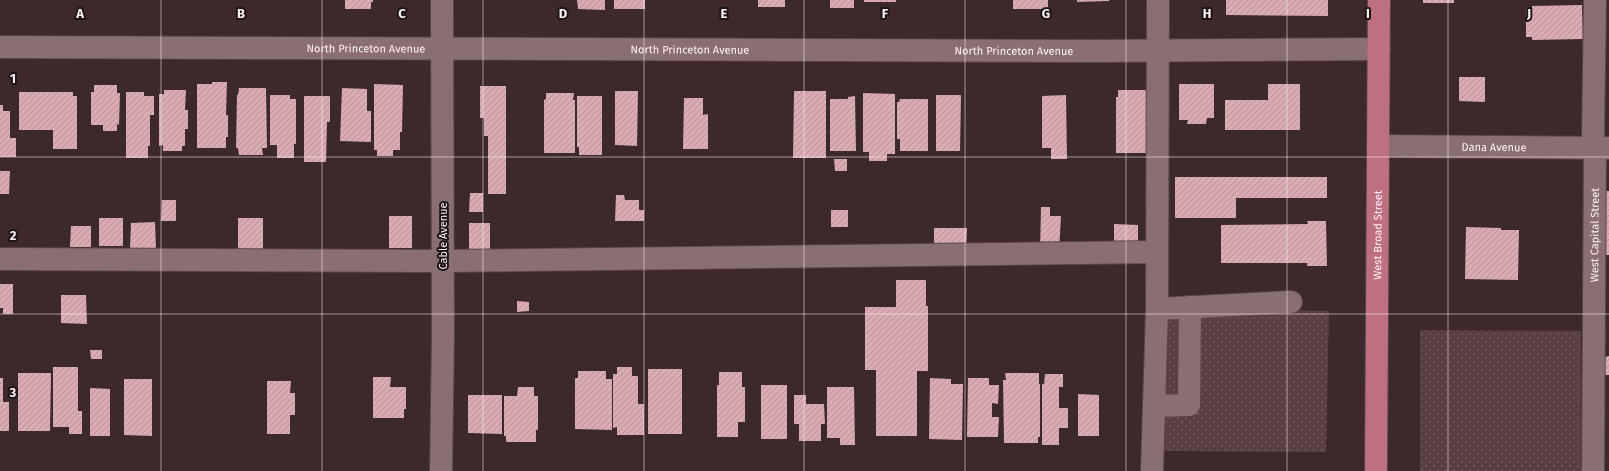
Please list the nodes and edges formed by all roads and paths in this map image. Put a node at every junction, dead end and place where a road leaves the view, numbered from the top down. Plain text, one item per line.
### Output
1 (442, 0) edge
2 (1158, 0) edge
3 (1379, 0) edge
4 (1596, 0) edge
5 (0, 47) edge
6 (442, 48) junction
7 (1379, 49) junction
8 (1158, 51) junction
9 (1378, 146) junction
10 (1602, 148) edge
11 (1157, 252) junction
12 (0, 259) edge
13 (443, 261) junction
14 (1291, 302) dead end
15 (1190, 307) junction
16 (1157, 309) junction
17 (1601, 332) edge
18 (1154, 406) junction
19 (441, 471) edge
20 (1152, 471) edge
21 (1376, 471) edge
22 (1593, 471) edge

1 - 6 street, Cable Avenue
2 - 8 street
3 - 7 main road, West Broad Street
4 - 10 street, West Capital Street
5 - 6 street, North Princeton Avenue
6 - 8 street, North Princeton Avenue
6 - 13 street, Cable Avenue
7 - 8 street, North Princeton Avenue
7 - 9 main road, West Broad Street
8 - 11 street
9 - 10 street, Dana Avenue
9 - 21 main road, West Broad Street
10 - 17 street, West Capital Street
11 - 13 street
11 - 16 street
12 - 13 street
13 - 19 street, Cable Avenue
14 - 15 street
15 - 16 street
15 - 18 street
16 - 18 street
17 - 22 street, West Capital Street
18 - 20 street

